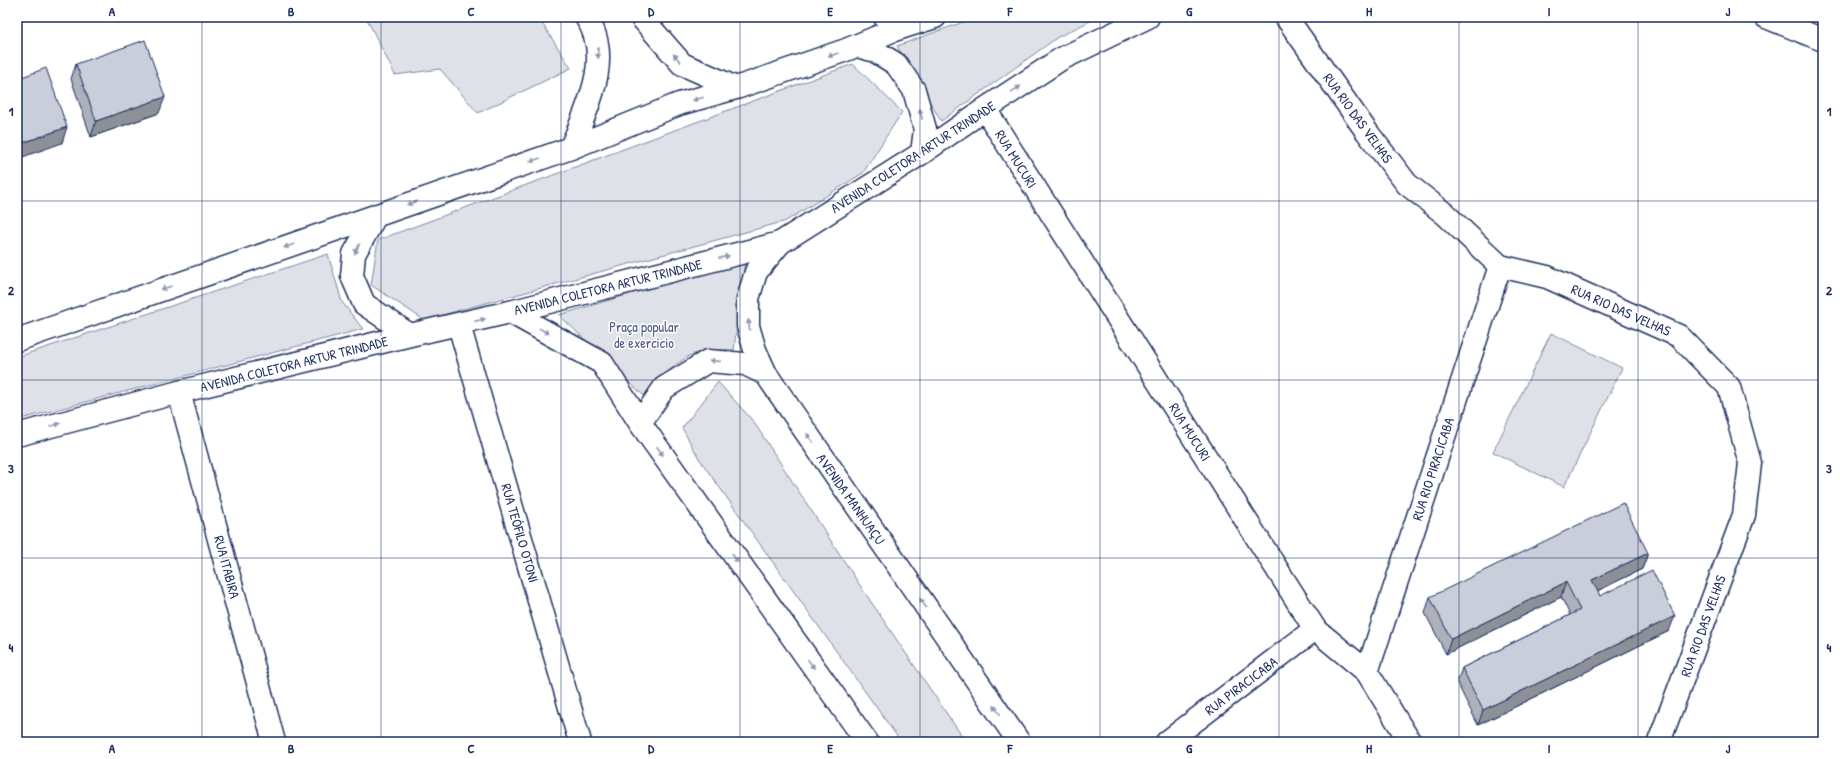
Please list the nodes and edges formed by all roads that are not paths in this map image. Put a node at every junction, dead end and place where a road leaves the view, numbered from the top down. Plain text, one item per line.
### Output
1 (586, 17) edge
2 (641, 17) edge
3 (935, 17) edge
4 (1148, 17) edge
5 (1286, 17) edge
6 (1766, 17) edge
7 (889, 24) edge
8 (1823, 40) edge
9 (856, 46) junction
10 (736, 88) junction
11 (984, 109) junction
12 (571, 148) junction
13 (922, 153) junction
14 (376, 215) junction
15 (780, 243) junction
16 (1500, 266) junction
17 (510, 312) junction
18 (459, 325) junction
19 (410, 335) junction
20 (17, 340) edge
21 (766, 374) junction
22 (179, 392) junction
23 (640, 423) junction
24 (17, 435) edge
25 (1315, 630) junction
26 (1367, 672) junction
27 (274, 742) edge
28 (580, 742) edge
29 (867, 742) edge
30 (1019, 742) edge
31 (1167, 742) edge
32 (1410, 742) edge
33 (1659, 742) edge

1 -> 12 street
10 -> 2 street
3 - 7 street
11 -> 4 street, AVENIDA COLETORA ARTUR TRINDADE
5 - 16 street, RUA RIO DAS VELHAS
6 - 8 street
7 - 9 street
9 -> 10 street
13 -> 9 street
10 -> 12 street
11 - 13 street, AVENIDA COLETORA ARTUR TRINDADE
11 - 25 street, RUA MUCURI
12 -> 14 street
13 - 15 street, AVENIDA COLETORA ARTUR TRINDADE
14 -> 19 street
14 -> 20 street
17 -> 15 street, AVENIDA COLETORA ARTUR TRINDADE
21 -> 15 street, AVENIDA MANHUAÇU
16 - 26 street, RUA RIO PIRACICABA
16 - 33 street, RUA RIO DAS VELHAS
18 -> 17 street, AVENIDA COLETORA ARTUR TRINDADE
17 -> 23 street
18 - 19 street, AVENIDA COLETORA ARTUR TRINDADE
18 - 28 street, RUA TEÓFILO OTONI
19 - 22 street, AVENIDA COLETORA ARTUR TRINDADE
21 -> 23 street
30 -> 21 street, AVENIDA MANHUAÇU
24 -> 22 street, AVENIDA COLETORA ARTUR TRINDADE
22 - 27 street, RUA ITABIRA
23 -> 29 street
25 - 26 street, RUA MUCURI
25 - 31 street, RUA PIRACICABA
26 - 32 street, RUA MUCURI

